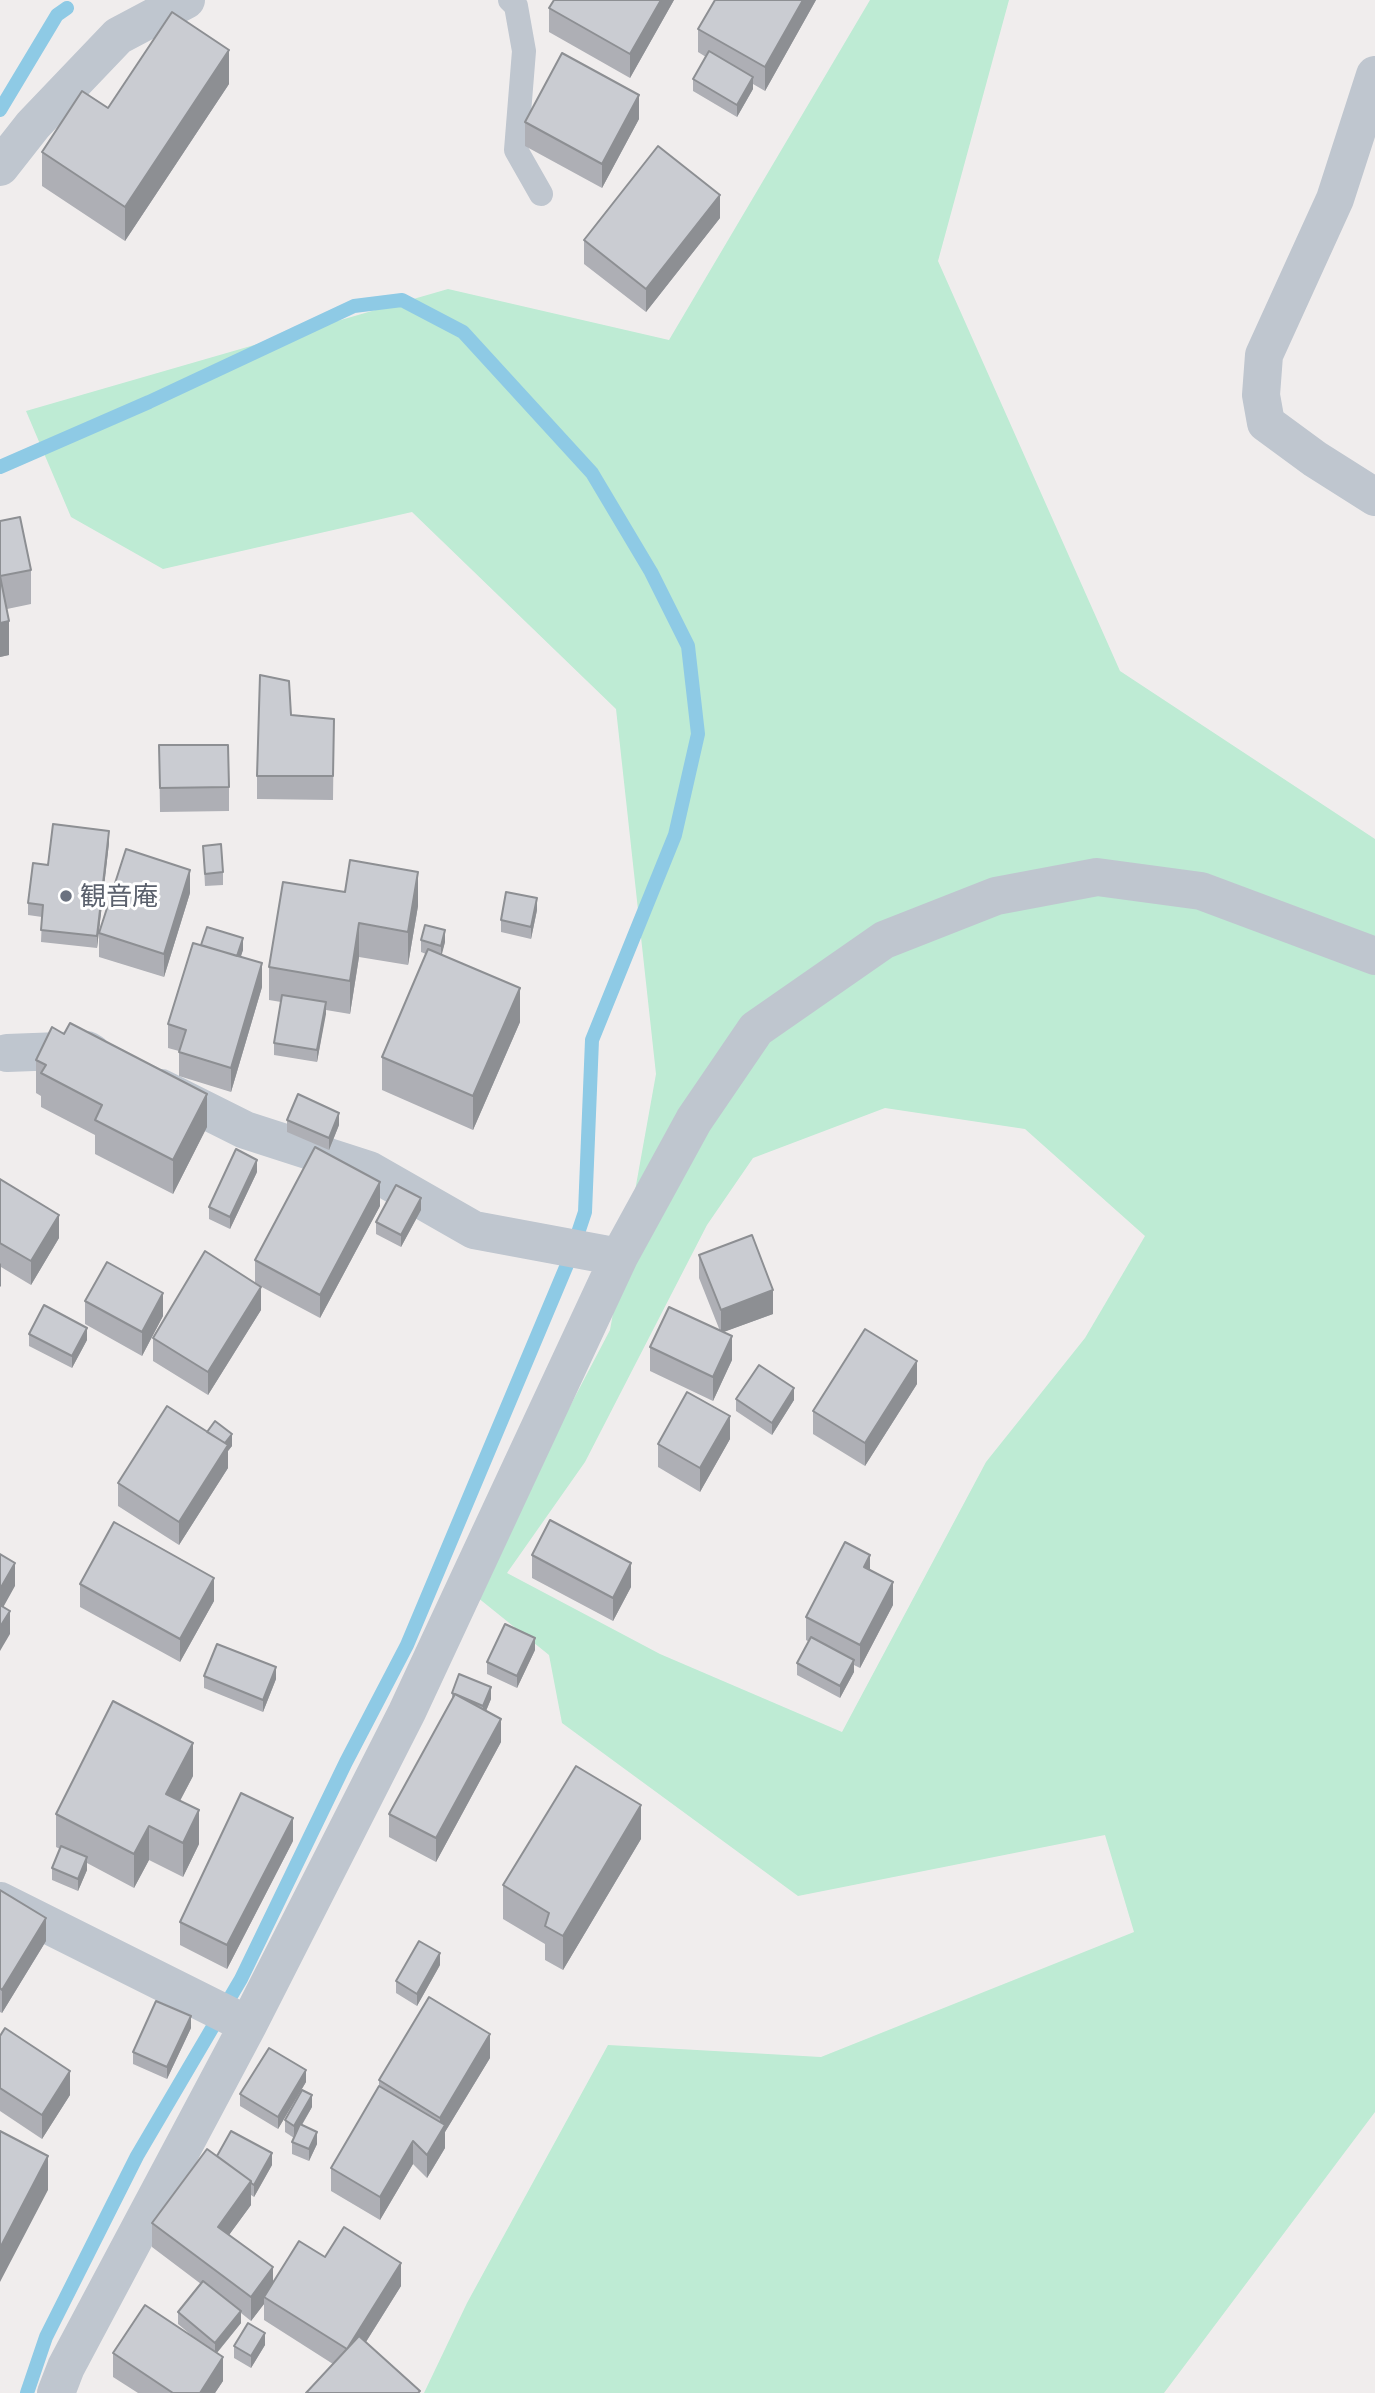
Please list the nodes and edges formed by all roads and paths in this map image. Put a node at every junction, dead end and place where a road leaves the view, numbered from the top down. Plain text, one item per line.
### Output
1 (187, 0) edge
2 (510, 0) edge
3 (1375, 75) edge
4 (0, 167) edge
5 (541, 194) dead end
6 (1375, 497) edge
7 (1375, 956) edge
8 (2, 1059) edge
9 (604, 1254) junction
10 (0, 1901) edge
11 (230, 2016) junction
12 (56, 2393) edge

1 - 4 street
2 - 5 lane
3 - 6 street
7 - 9 street
8 - 9 street
9 - 11 street
10 - 11 street
11 - 12 street

